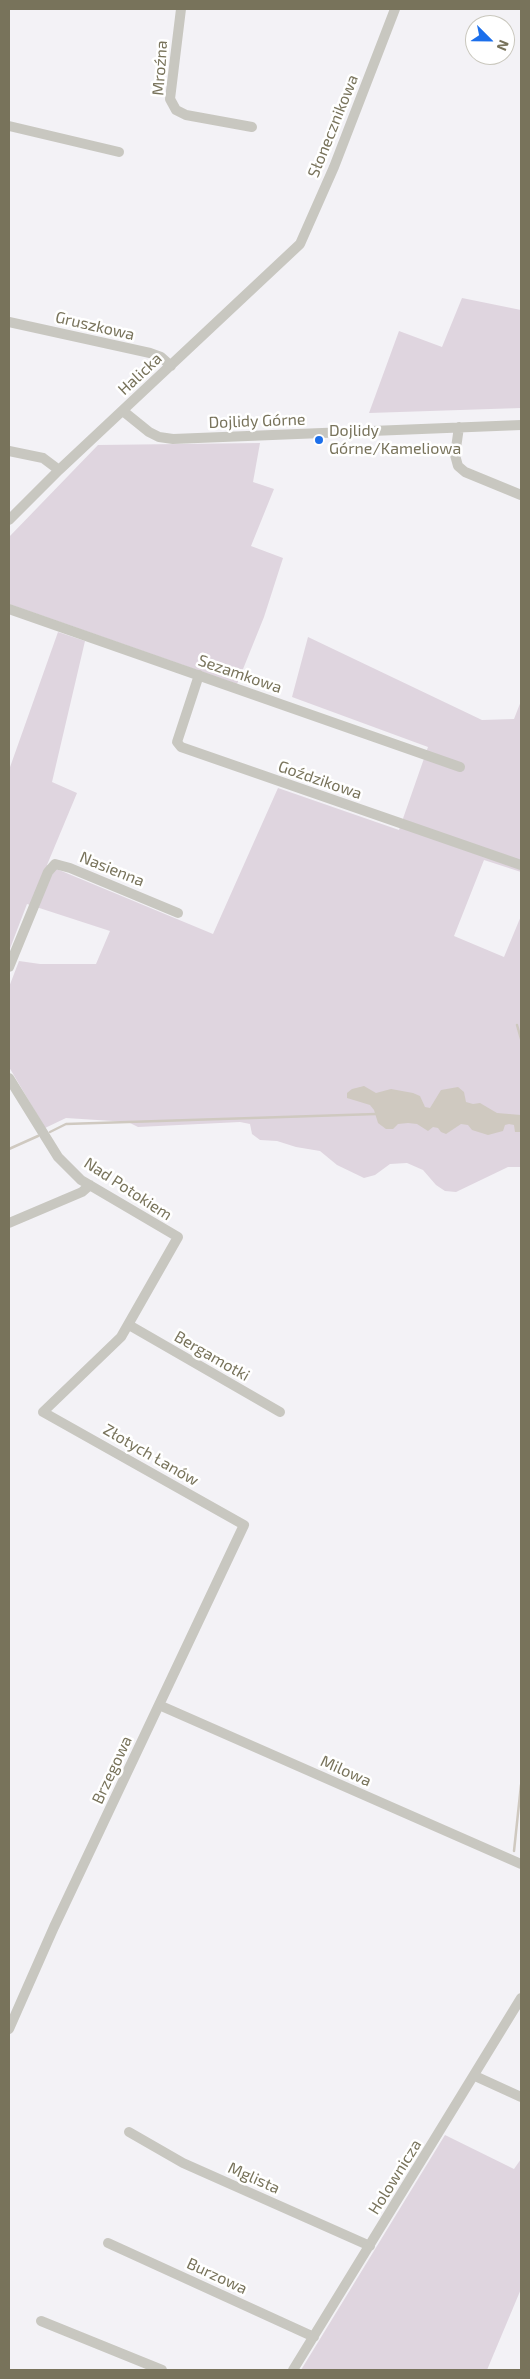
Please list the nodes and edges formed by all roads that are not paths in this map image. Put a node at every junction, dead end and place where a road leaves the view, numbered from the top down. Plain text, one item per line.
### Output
1 (181, 9) edge
2 (396, 9) edge
3 (9, 126) edge
4 (252, 127) dead end
5 (119, 152) dead end
6 (292, 251) joint
7 (9, 322) edge
8 (171, 366) junction
9 (123, 411) junction
10 (521, 425) edge
11 (459, 427) junction
12 (9, 451) edge
13 (59, 470) junction
14 (521, 495) edge
15 (9, 520) edge
16 (9, 609) edge
17 (199, 675) junction
18 (460, 767) dead end
19 (521, 866) edge
20 (178, 913) dead end
21 (9, 967) edge
22 (9, 1078) edge
23 (90, 1185) junction
24 (9, 1222) edge
25 (129, 1325) junction
26 (44, 1412) joint
27 (280, 1412) dead end
28 (244, 1525) joint
29 (159, 1705) junction
30 (521, 1864) edge
31 (521, 1998) edge
32 (9, 2029) edge
33 (475, 2076) junction
34 (521, 2097) edge
35 (129, 2132) dead end
36 (108, 2243) dead end
37 (370, 2246) junction
38 (41, 2321) dead end
39 (314, 2337) junction
40 (162, 2370) edge
41 (293, 2370) edge

1 - 4 street, Mroźna
2 - 6 street, Słonecznikowa
3 - 5 street
6 - 8 street, Halicka
7 - 8 street, Gruszkowa
8 - 9 street, Halicka
9 - 11 street, Dojlidy Górne
9 - 13 street, Halicka
10 - 11 street, Dojlidy Górne
11 - 14 street
12 - 13 street
13 - 15 street, Halicka
16 - 17 street, Sezamkowa
17 - 18 street, Sezamkowa
17 - 19 street, Goździkowa
20 - 21 street, Nasienna
22 - 23 street, Nad Potokiem
23 - 24 street
23 - 25 street, Nad Potokiem
25 - 26 street, Nad Potokiem
25 - 27 street, Bergamotki
26 - 28 street, Złotych Łanów
28 - 29 street, Brzegowa
29 - 30 street, Milowa
29 - 32 street, Brzegowa
31 - 33 street, Holownicza
33 - 34 street
33 - 37 street, Holownicza
35 - 37 street, Mglista
36 - 39 street, Burzowa
37 - 39 street, Holownicza
38 - 40 street
39 - 41 street, Holownicza

